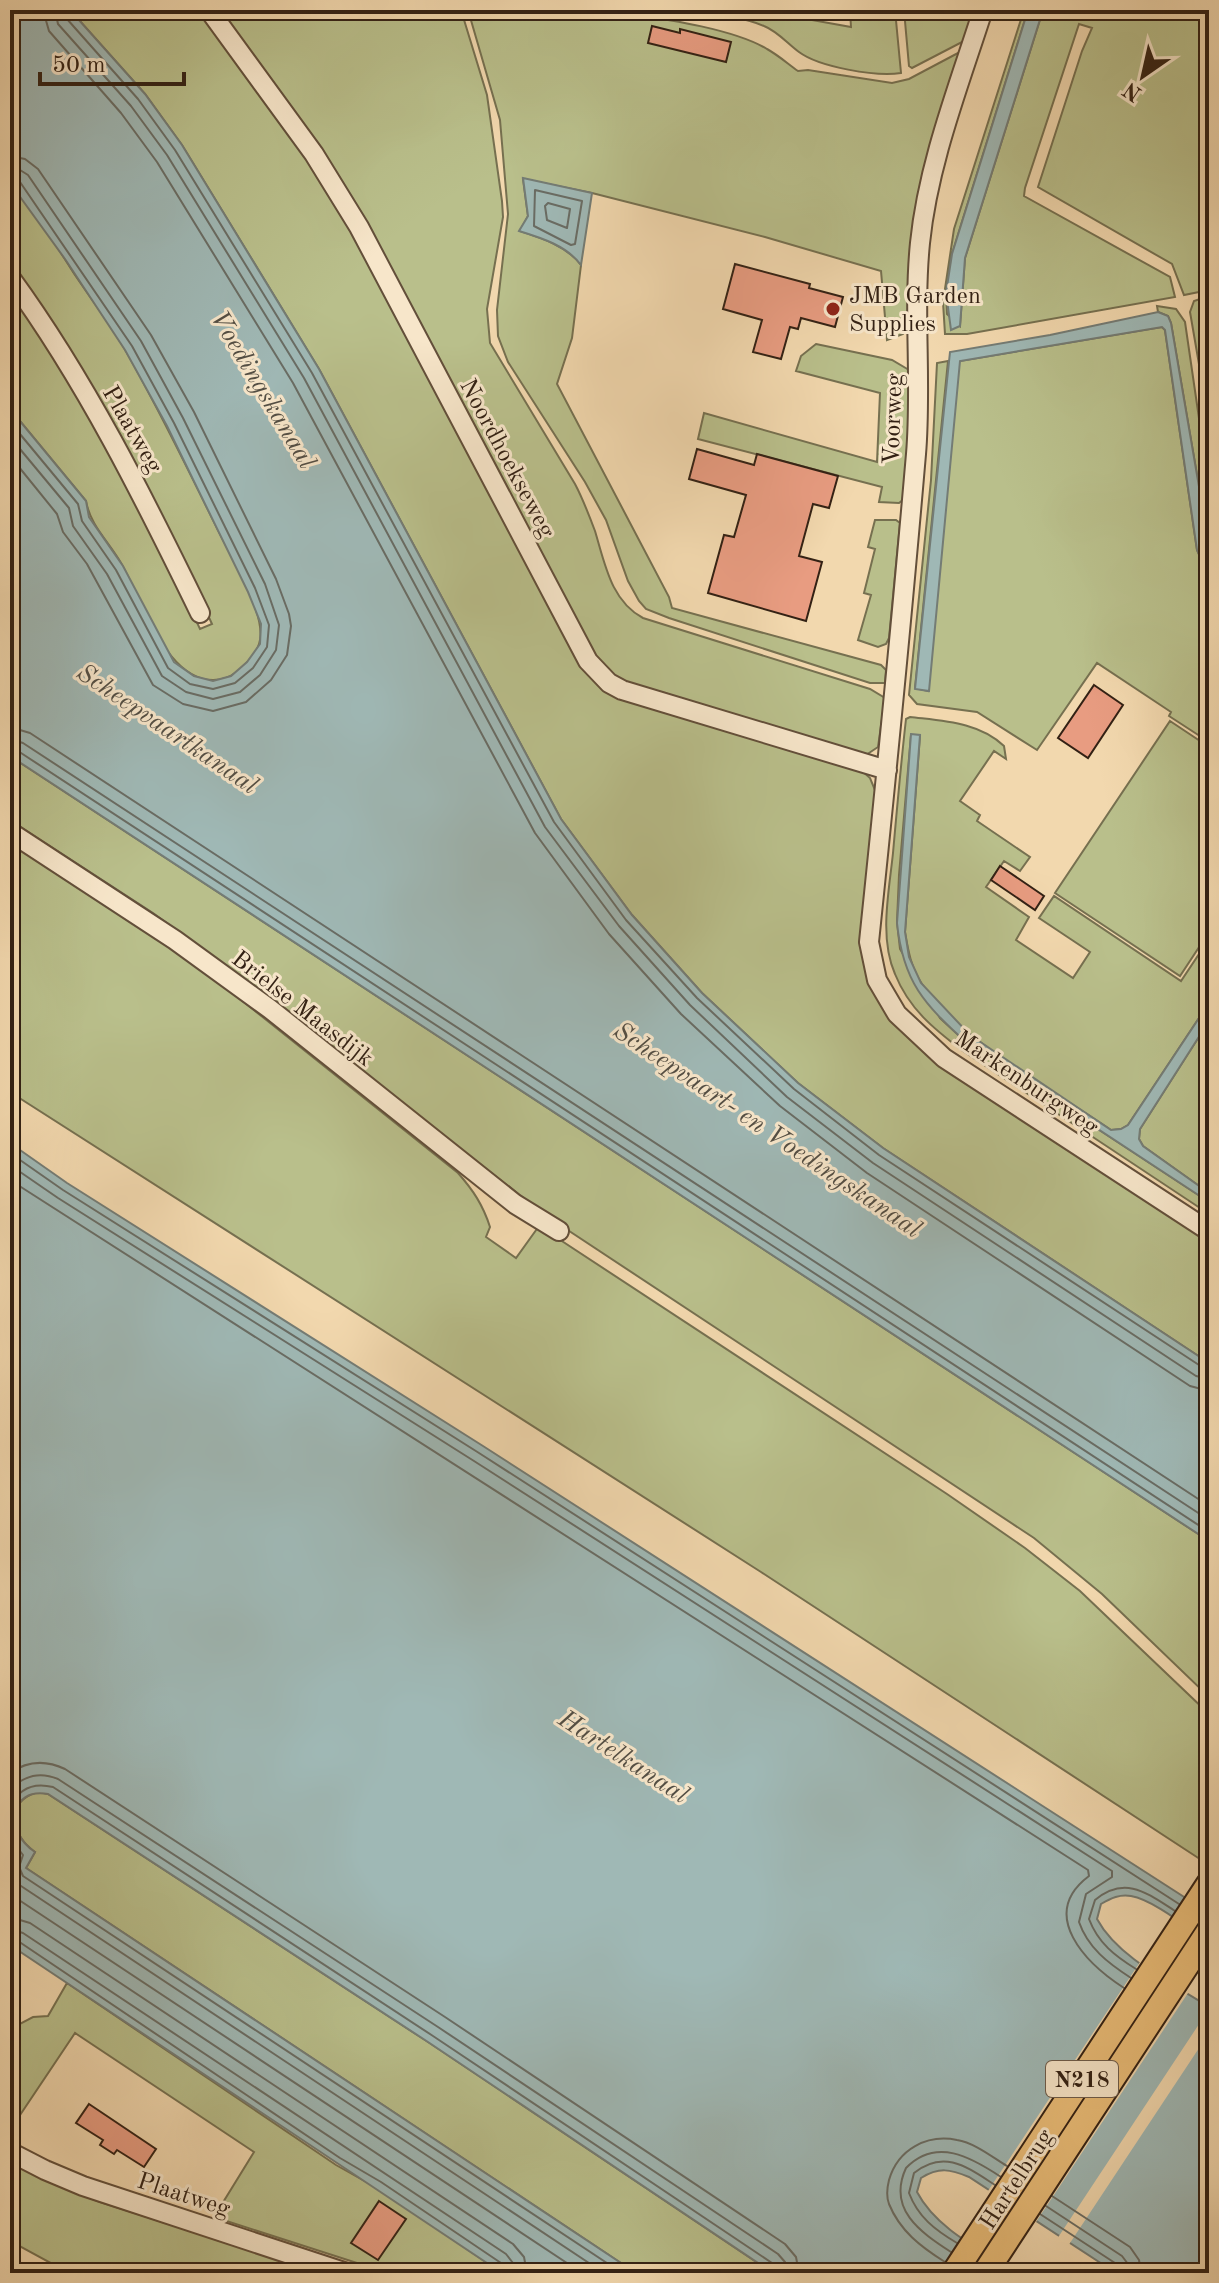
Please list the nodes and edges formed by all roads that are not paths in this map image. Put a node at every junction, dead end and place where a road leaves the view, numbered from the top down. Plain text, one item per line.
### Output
1 (209, 10) edge
2 (983, 10) edge
3 (10, 277) edge
4 (200, 613) dead end
5 (895, 694) joint
6 (887, 770) junction
7 (10, 832) edge
8 (559, 1231) dead end
9 (1209, 1231) edge
10 (1209, 1884) edge
11 (1209, 1931) edge
12 (10, 2152) edge
13 (347, 2273) edge
14 (954, 2273) edge
15 (985, 2273) edge

1 - 6 street, Noordhoekseweg
2 - 5 street, Voorweg
3 - 4 street, Plaatweg
5 - 6 street, Markenburgweg
6 - 9 street, Markenburgweg
7 - 8 street, Brielse Maasdijk
10 - 14 main road, Hartelbrug / N218
11 - 15 main road, Hartelbrug / N218
12 - 13 street, Plaatweg

